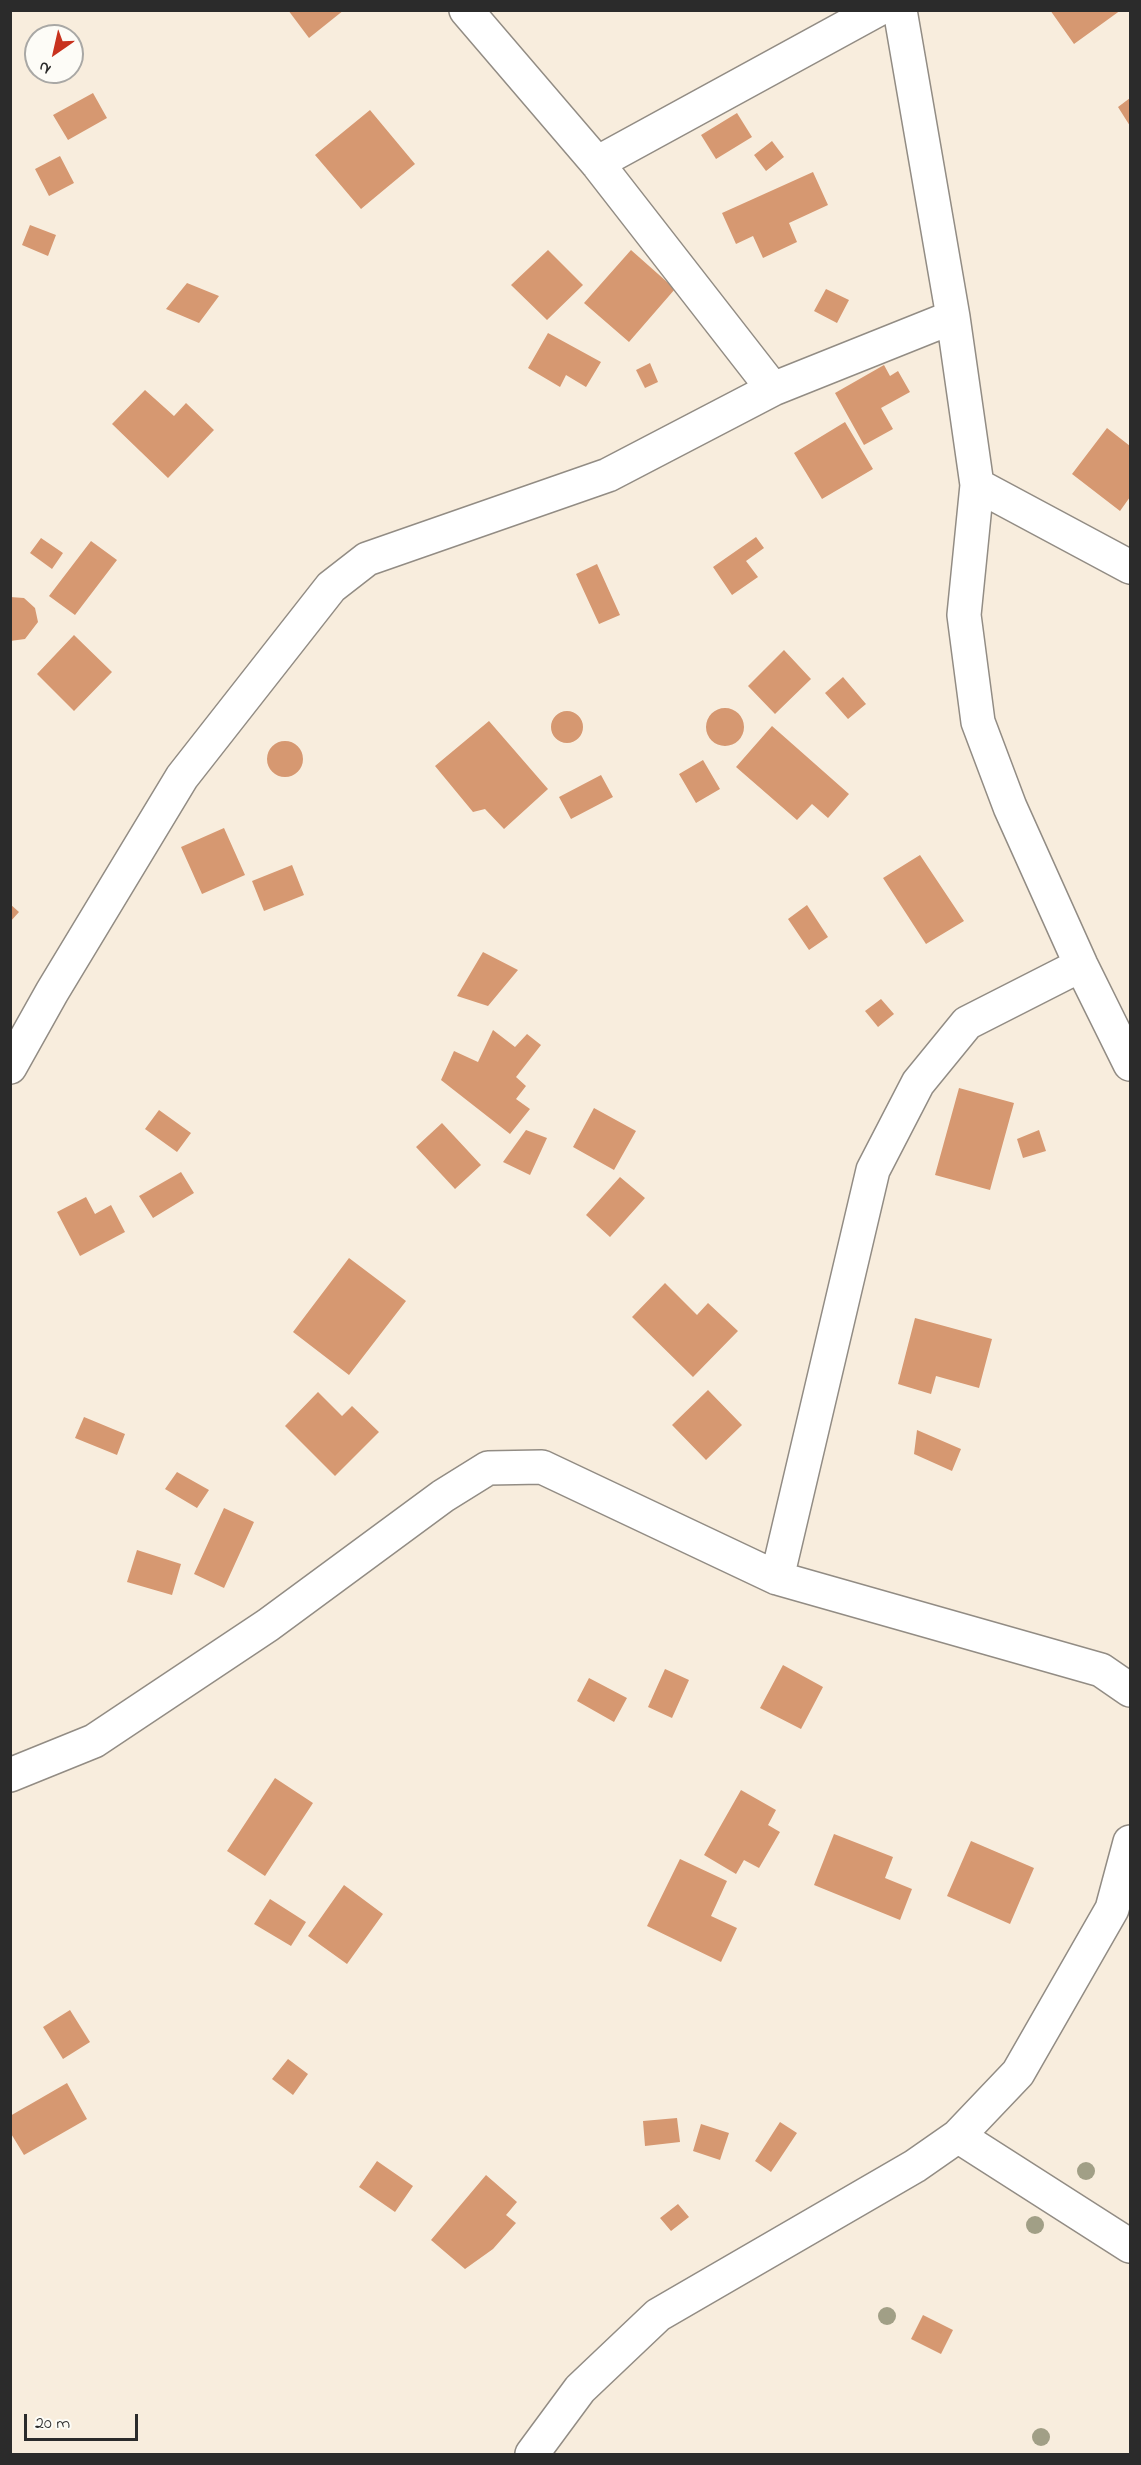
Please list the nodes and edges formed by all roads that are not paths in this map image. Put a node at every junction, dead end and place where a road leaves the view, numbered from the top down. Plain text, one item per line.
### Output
1 (466, 10) edge
2 (878, 10) edge
3 (900, 10) edge
4 (597, 163) junction
5 (953, 317) junction
6 (773, 389) junction
7 (977, 485) junction
8 (1131, 567) edge
9 (1081, 965) junction
10 (1131, 1064) edge
11 (10, 1067) edge
12 (777, 1578) junction
13 (1131, 1690) edge
14 (10, 1775) edge
15 (1131, 1842) edge
16 (958, 2136) junction
17 (1131, 2246) edge
18 (532, 2454) edge

1 - 4 street
2 - 4 street
3 - 5 street
4 - 6 street
5 - 6 street
5 - 7 street
6 - 11 street
7 - 8 street
7 - 9 street
9 - 10 street
9 - 12 street
12 - 13 street
12 - 14 street
15 - 16 street
16 - 17 street
16 - 18 street

